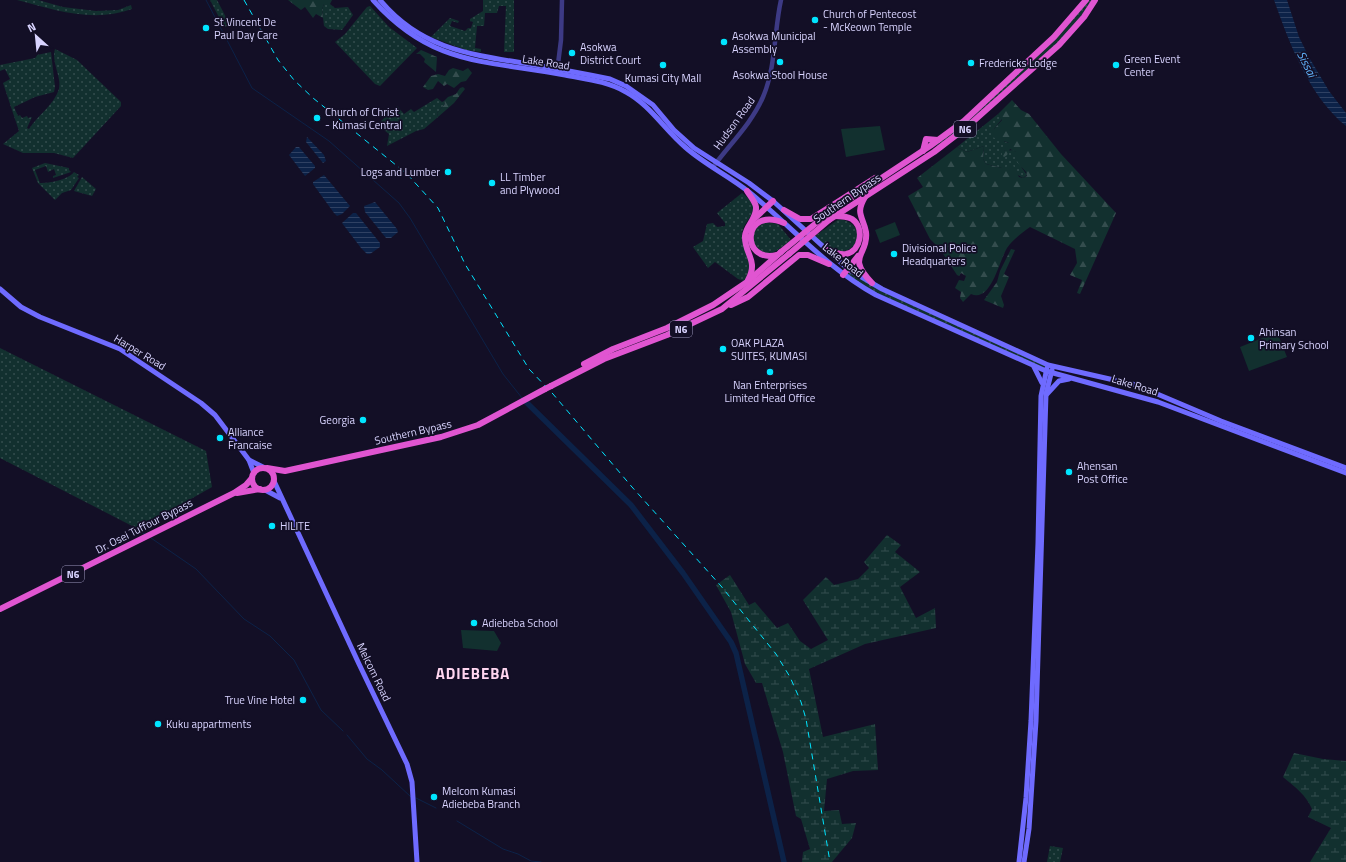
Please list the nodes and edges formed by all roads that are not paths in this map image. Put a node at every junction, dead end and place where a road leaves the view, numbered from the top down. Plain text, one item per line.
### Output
1 (373, 0) edge
2 (380, 0) edge
3 (562, 0) edge
4 (781, 0) edge
5 (1086, 0) edge
6 (1096, 0) edge
7 (558, 71) junction
8 (717, 162) junction
9 (713, 167) junction
10 (884, 176) junction
11 (747, 191) junction
12 (866, 196) junction
13 (773, 201) junction
14 (766, 207) junction
15 (784, 210) junction
16 (831, 218) junction
17 (754, 219) junction
18 (784, 223) junction
19 (828, 250) junction
20 (780, 253) junction
21 (859, 256) junction
22 (829, 264) junction
23 (848, 269) junction
24 (843, 275) junction
25 (747, 282) junction
26 (872, 283) junction
27 (0, 289) edge
28 (722, 309) junction
29 (602, 357) junction
30 (1034, 366) junction
31 (1051, 366) junction
32 (1048, 372) junction
33 (1072, 379) junction
34 (1042, 384) junction
35 (1046, 394) junction
36 (249, 460) junction
37 (266, 468) junction
38 (1346, 468) edge
39 (285, 471) junction
40 (1346, 473) edge
41 (253, 475) junction
42 (274, 480) junction
43 (263, 490) junction
44 (234, 493) junction
45 (281, 498) junction
46 (0, 609) edge
47 (417, 862) edge
48 (1019, 862) edge
49 (1024, 862) edge

1 - 7 main road, Lake Road
2 - 7 main road, Lake Road
3 - 7 street
4 - 8 street, Hudson Road
5 - 10 highway, Southern Bypass / N6
6 - 12 highway, Southern Bypass / N6
7 - 8 main road, Lake Road
7 - 9 main road, Lake Road
8 - 9 street, Hudson Road
8 - 13 main road, Lake Road
9 - 11 main road, Lake Road
10 - 15 highway
10 - 20 highway, Southern Bypass / N6, bridge
11 - 14 main road, Lake Road
11 - 17 highway
12 - 16 highway, Southern Bypass / N6
12 - 21 highway
13 - 14 highway
13 - 15 main road, Lake Road
14 - 17 highway
14 - 18 main road, Lake Road
15 - 19 main road, Lake Road
16 - 19 highway
16 - 28 highway, Southern Bypass / N6, bridge
17 - 25 highway
18 - 20 highway
18 - 22 main road, Lake Road
19 - 23 main road, Lake Road
20 - 25 highway, Southern Bypass / N6
21 - 23 highway
21 - 26 highway
22 - 24 main road, Lake Road
22 - 28 highway
23 - 24 highway
23 - 26 main road, Lake Road
24 - 30 main road, Lake Road
25 - 29 highway, Southern Bypass / N6
26 - 31 main road, Lake Road
27 - 36 main road, Harper Road
28 - 29 highway, Southern Bypass / N6
29 - 39 highway, Southern Bypass / N6
30 - 32 main road, Lake Road
30 - 34 main road
31 - 32 main road
31 - 38 main road, Lake Road
32 - 33 main road, Lake Road
32 - 34 main road
32 - 35 main road
33 - 35 main road
33 - 40 main road, Lake Road
34 - 48 main road
35 - 49 main road
36 - 37 main road, Harper Road
36 - 41 main road, Harper Road
37 - 39 highway, Southern Bypass / N6
37 - 41 highway, N6
37 - 42 highway
39 - 42 highway, Southern Bypass / N6
41 - 43 highway
41 - 44 highway, Dr. Osei Tuffour Bypass / N6
42 - 43 highway, N6
42 - 45 main road, Melcom Road
43 - 44 highway, Dr. Osei Tuffour Bypass / N6
43 - 45 main road
44 - 46 highway, Dr. Osei Tuffour Bypass / N6
45 - 47 main road, Melcom Road

